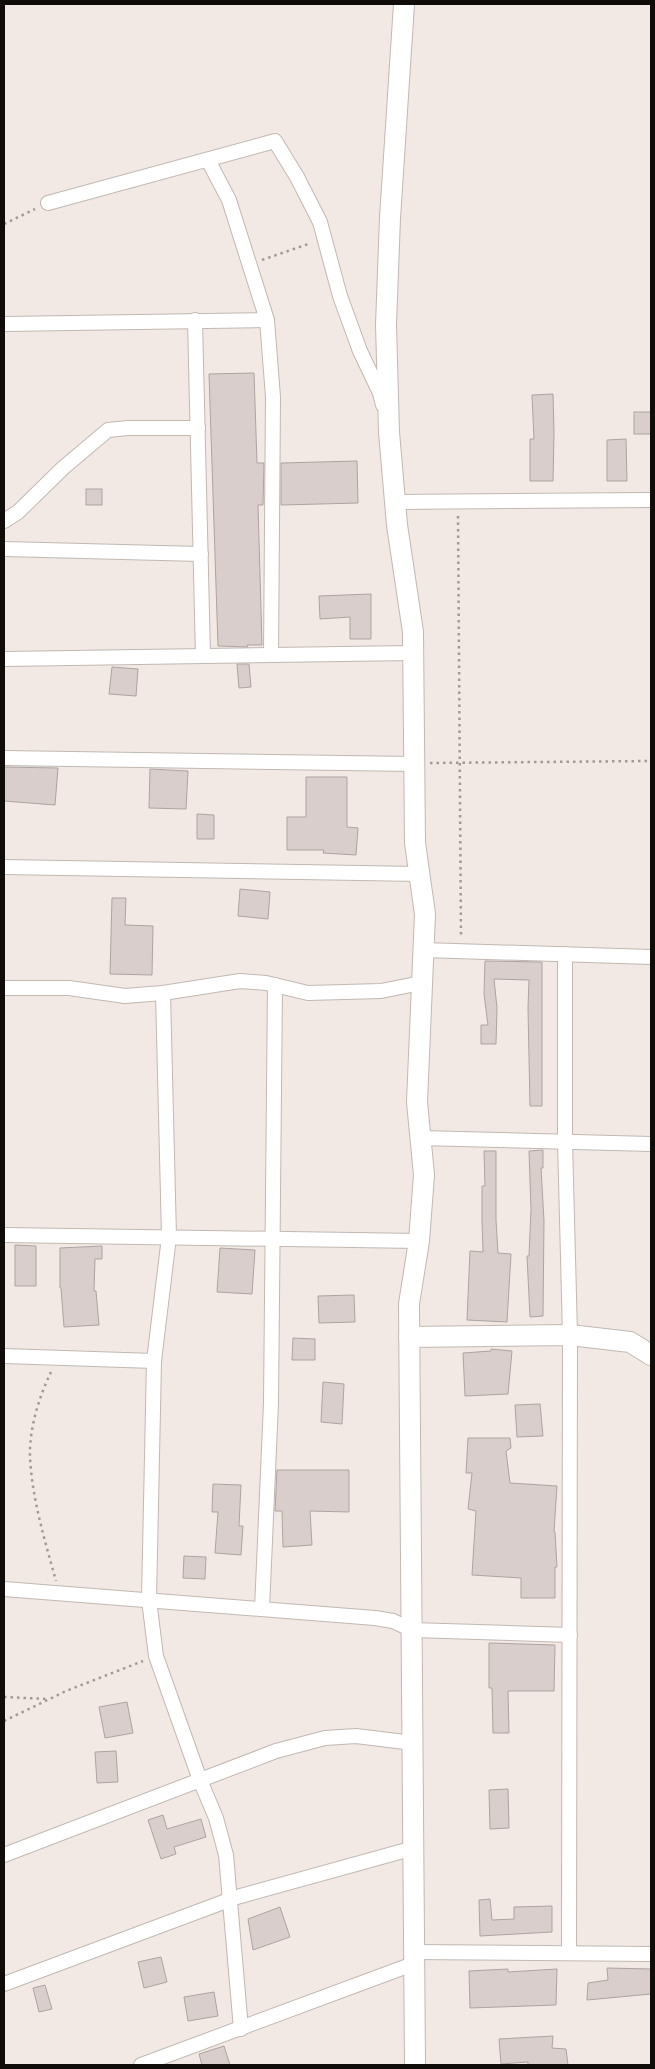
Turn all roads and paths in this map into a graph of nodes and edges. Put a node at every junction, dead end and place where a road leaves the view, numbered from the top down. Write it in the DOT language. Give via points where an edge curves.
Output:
graph roads {
  1 [pos="404,4"];
  2 [pos="208,160"];
  3 [pos="48,203"];
  4 [pos="4,224"];
  5 [pos="324,237"];
  6 [pos="253,273"];
  7 [pos="195,320"];
  8 [pos="266,320"];
  9 [pos="4,324"];
  10 [pos="198,428"];
  11 [pos="389,432"];
  12 [pos="651,500"];
  13 [pos="395,502"];
  14 [pos="458,502"];
  15 [pos="4,521"];
  16 [pos="4,549"];
  17 [pos="200,554"];
  18 [pos="413,653"];
  19 [pos="203,656"];
  20 [pos="271,656"];
  21 [pos="4,659"];
  22 [pos="4,758"];
  23 [pos="651,761"];
  24 [pos="460,763"];
  25 [pos="415,764"];
  26 [pos="4,868"];
  27 [pos="420,874"];
  28 [pos="423,950"];
  29 [pos="461,951"];
  30 [pos="565,954"];
  31 [pos="651,957"];
  32 [pos="421,983"];
  33 [pos="275,985"];
  34 [pos="4,988"];
  35 [pos="163,993"];
  36 [pos="420,1138"];
  37 [pos="565,1141"];
  38 [pos="651,1144"];
  39 [pos="4,1235"];
  40 [pos="169,1237"];
  41 [pos="272,1239"];
  42 [pos="419,1241"];
  43 [pos="570,1335"];
  44 [pos="409,1337"];
  45 [pos="630,1342"];
  46 [pos="651,1342"];
  47 [pos="651,1355"];
  48 [pos="4,1356"];
  49 [pos="59,1358"];
  50 [pos="154,1361"];
  51 [pos="4,1589"];
  52 [pos="60,1593"];
  53 [pos="149,1600"];
  54 [pos="262,1609"];
  55 [pos="412,1630"];
  56 [pos="570,1635"];
  57 [pos="156,1656"];
  58 [pos="4,1698"];
  59 [pos="50,1699"];
  60 [pos="4,1721"];
  61 [pos="413,1743"];
  62 [pos="200,1780"];
  63 [pos="414,1848"];
  64 [pos="4,1855"];
  65 [pos="231,1899"];
  66 [pos="569,1953"];
  67 [pos="651,1954"];
  68 [pos="413,1958"];
  69 [pos="4,1984"];
  70 [pos="241,2029"];
  71 [pos="141,2065"];
  72 [pos="415,2065"];
  1 -- 11 [label="main road" via="386,326"];
  2 -- 3 [label="street"];
  2 -- 5 [label="street" via="275,141 320,222"];
  2 -- 6 [label="street" via="230,200"];
  3 -- 4 [label="path"];
  5 -- 6 [label="path" via="259,261"];
  5 -- 11 [label="street" via="360,352 380,393"];
  6 -- 8 [label="street"];
  7 -- 8 [label="street"];
  7 -- 9 [label="street"];
  7 -- 10 [label="street"];
  8 -- 20 [label="street" via="273,397"];
  10 -- 15 [label="street" via="108,430"];
  10 -- 17 [label="street"];
  11 -- 13 [label="main road"];
  12 -- 14 [label="street"];
  13 -- 14 [label="street"];
  13 -- 18 [label="main road"];
  14 -- 24 [label="path"];
  16 -- 17 [label="street"];
  17 -- 19 [label="street"];
  18 -- 20 [label="street"];
  18 -- 25 [label="main road"];
  19 -- 20 [label="street"];
  19 -- 21 [label="street"];
  22 -- 25 [label="street"];
  23 -- 24 [label="path"];
  24 -- 25 [label="path"];
  24 -- 29 [label="path"];
  25 -- 27 [label="main road" via="416,843"];
  26 -- 27 [label="street"];
  27 -- 28 [label="main road" via="425,914"];
  28 -- 29 [label="street"];
  28 -- 32 [label="main road"];
  29 -- 30 [label="street"];
  30 -- 31 [label="street"];
  30 -- 37 [label="street"];
  32 -- 33 [label="street" via="381,991 317,993"];
  32 -- 36 [label="main road" via="417,1102"];
  33 -- 35 [label="street" via="240,981"];
  33 -- 41 [label="street"];
  34 -- 35 [label="street" via="68,988 126,996"];
  35 -- 40 [label="street"];
  36 -- 37 [label="street"];
  36 -- 42 [label="main road" via="424,1175"];
  37 -- 38 [label="street"];
  37 -- 43 [label="street"];
  39 -- 40 [label="street"];
  40 -- 41 [label="street"];
  40 -- 50 [label="street"];
  41 -- 42 [label="street"];
  41 -- 54 [label="street" via="271,1403"];
  42 -- 44 [label="main road" via="409,1304"];
  43 -- 44 [label="main road"];
  43 -- 45 [label="main road"];
  43 -- 56 [label="street"];
  44 -- 55 [label="main road"];
  45 -- 46 [label="street"];
  45 -- 47 [label="main road"];
  48 -- 49 [label="street"];
  49 -- 50 [label="street"];
  49 -- 52 [label="path" via="34,1420 30,1455 43,1534"];
  50 -- 53 [label="street"];
  51 -- 52 [label="street"];
  52 -- 53 [label="street"];
  53 -- 54 [label="street"];
  53 -- 57 [label="street"];
  54 -- 55 [label="street" via="375,1618 393,1621"];
  55 -- 56 [label="street"];
  55 -- 61 [label="main road"];
  56 -- 66 [label="street"];
  57 -- 59 [label="path"];
  57 -- 62 [label="street"];
  58 -- 59 [label="path"];
  59 -- 60 [label="path"];
  61 -- 62 [label="street" via="356,1736 325,1738 276,1751"];
  61 -- 63 [label="main road"];
  62 -- 64 [label="street"];
  62 -- 65 [label="street" via="216,1818 226,1855"];
  63 -- 65 [label="street"];
  63 -- 68 [label="main road"];
  65 -- 69 [label="street"];
  65 -- 70 [label="street"];
  66 -- 67 [label="street"];
  66 -- 68 [label="street"];
  68 -- 70 [label="street"];
  68 -- 72 [label="main road"];
  70 -- 71 [label="street"];
}
